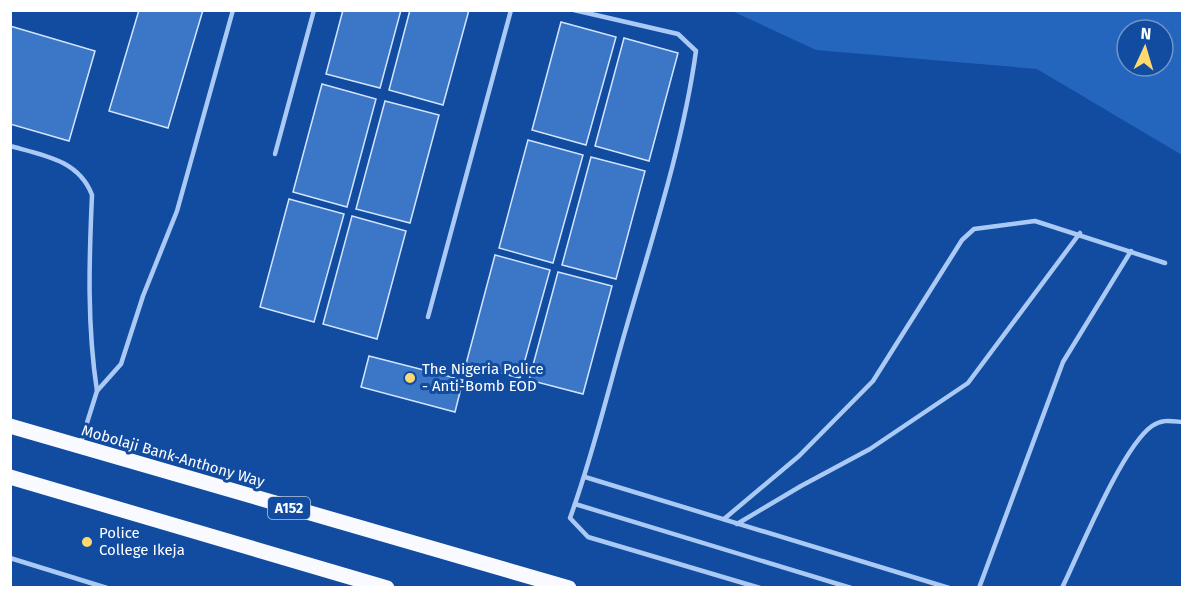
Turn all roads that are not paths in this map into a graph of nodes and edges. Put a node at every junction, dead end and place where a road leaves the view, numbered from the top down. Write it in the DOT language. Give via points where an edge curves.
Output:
graph roads {
  1 [pos="233,10"];
  2 [pos="314,10"];
  3 [pos="511,10"];
  4 [pos="574,10"];
  5 [pos="10,146"];
  6 [pos="275,154"];
  7 [pos="1080,233"];
  8 [pos="1131,251"];
  9 [pos="1165,263"];
  10 [pos="428,317"];
  11 [pos="97,392"];
  12 [pos="1182,422"];
  13 [pos="10,426"];
  14 [pos="79,447"];
  15 [pos="10,477"];
  16 [pos="585,477"];
  17 [pos="575,504"];
  18 [pos="724,519"];
  19 [pos="737,524"];
  20 [pos="10,558"];
  21 [pos="107,588"];
  22 [pos="387,588"];
  23 [pos="569,588"];
  24 [pos="760,588"];
  25 [pos="851,588"];
  26 [pos="949,588"];
  27 [pos="979,588"];
  28 [pos="1062,588"];
  1 -- 11 [label="lane" via="177,211 121,364"];
  2 -- 6 [label="lane"];
  3 -- 10 [label="lane"];
  4 -- 16 [label="lane" via="678,34 696,51 690,94"];
  5 -- 11 [label="lane" via="55,158 87,180 92,195 90,344"];
  7 -- 8 [label="lane"];
  7 -- 18 [label="lane" via="1035,221 974,229 962,240 873,381 799,456"];
  7 -- 19 [label="lane" via="968,383 870,449"];
  8 -- 9 [label="lane"];
  8 -- 27 [label="lane" via="1063,362"];
  11 -- 14 [label="lane"];
  12 -- 28 [label="lane" via="1164,420 1150,427 1124,461"];
  13 -- 14 [label="main road, Mobolaji Bank-Anthony Way / A152"];
  14 -- 23 [label="main road, Mobolaji Bank-Anthony Way / A152"];
  15 -- 22 [label="main road"];
  16 -- 17 [label="lane"];
  16 -- 18 [label="lane"];
  17 -- 24 [label="lane" via="570,518 588,537"];
  17 -- 25 [label="lane"];
  18 -- 19 [label="lane"];
  19 -- 26 [label="lane"];
  20 -- 21 [label="lane"];
}
